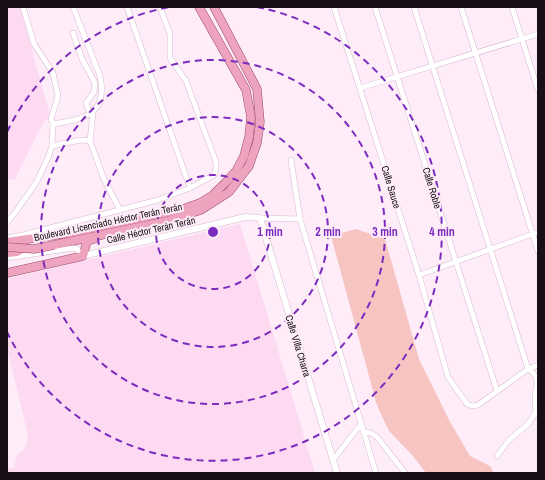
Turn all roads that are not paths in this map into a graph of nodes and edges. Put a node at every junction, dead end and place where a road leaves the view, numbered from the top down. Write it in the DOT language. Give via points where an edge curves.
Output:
graph roads {
  1 [pos="23,7"];
  2 [pos="73,7"];
  3 [pos="127,7"];
  4 [pos="160,7"];
  5 [pos="199,7"];
  6 [pos="214,7"];
  7 [pos="334,7"];
  8 [pos="375,7"];
  9 [pos="414,7"];
  10 [pos="462,7"];
  11 [pos="512,7"];
  12 [pos="73,33"];
  13 [pos="538,34"];
  14 [pos="522,39"];
  15 [pos="476,53"];
  16 [pos="433,66"];
  17 [pos="397,77"];
  18 [pos="360,88"];
  19 [pos="538,90"];
  20 [pos="92,113"];
  21 [pos="53,124"];
  22 [pos="90,141"];
  23 [pos="52,146"];
  24 [pos="291,160"];
  25 [pos="190,188"];
  26 [pos="120,210"];
  27 [pos="260,218"];
  28 [pos="300,219"];
  29 [pos="7,222"];
  30 [pos="123,230"];
  31 [pos="535,233"];
  32 [pos="7,238"];
  33 [pos="36,238"];
  34 [pos="7,242"];
  35 [pos="7,247"];
  36 [pos="491,250"];
  37 [pos="538,251"];
  38 [pos="7,253"];
  39 [pos="83,256"];
  40 [pos="7,258"];
  41 [pos="455,262"];
  42 [pos="7,273"];
  43 [pos="419,275"];
  44 [pos="538,365"];
  45 [pos="528,369"];
  46 [pos="497,391"];
  47 [pos="537,411"];
  48 [pos="361,424"];
  49 [pos="364,432"];
  50 [pos="496,456"];
  51 [pos="333,460"];
  52 [pos="337,473"];
  53 [pos="376,473"];
  54 [pos="405,473"];
  1 -- 21 [label="street" via="34,44 53,72 58,96 51,119"];
  2 -- 20 [label="street" via="102,86 98,105"];
  3 -- 25 [label="street"];
  4 -- 25 [label="street" via="170,34 170,58 186,81 216,162 214,175"];
  5 -- 33 [label="main road, Boulevard Licenciado Héctor Terán Terán" via="246,90 251,117 249,137 244,156 236,170 213,195 183,209 118,224"];
  6 -- 30 [label="main road, Boulevard Licenciado Héctor Terán Terán" via="257,89 260,122 257,143 249,166 229,192 200,210 167,221"];
  7 -- 18 [label="street, Calle Sauce"];
  8 -- 17 [label="street, Calle Roble"];
  9 -- 16 [label="street"];
  10 -- 15 [label="street"];
  11 -- 14 [label="street"];
  12 -- 20 [label="street" via="82,60 95,83 94,92 86,103"];
  13 -- 14 [label="street"];
  14 -- 15 [label="street"];
  14 -- 19 [label="street"];
  15 -- 16 [label="street"];
  15 -- 31 [label="street"];
  16 -- 17 [label="street"];
  16 -- 36 [label="street"];
  17 -- 18 [label="street"];
  17 -- 41 [label="street, Calle Roble"];
  18 -- 43 [label="street, Calle Sauce"];
  20 -- 21 [label="street"];
  20 -- 22 [label="street"];
  21 -- 23 [label="street"];
  22 -- 23 [label="street" via="80,140"];
  22 -- 26 [label="street" via="104,179"];
  23 -- 29 [label="street" via="44,169"];
  24 -- 28 [label="street"];
  25 -- 26 [label="street"];
  26 -- 32 [label="street"];
  27 -- 28 [label="street, Calle Héctor Terán Terán"];
  27 -- 39 [label="street, Calle Héctor Terán Terán" via="245,217"];
  27 -- 51 [label="street, Calle Villa Charra"];
  28 -- 48 [label="street"];
  30 -- 35 [label="main road, Boulevard Licenciado Héctor Terán Terán, bridge" via="34,249"];
  30 -- 39 [label="main road" via="118,234 88,241"];
  31 -- 36 [label="street"];
  31 -- 37 [label="street"];
  33 -- 34 [label="main road, Boulevard Licenciado Héctor Terán Terán"];
  33 -- 38 [label="main road, Boulevard Licenciado Héctor Terán Terán" via="17,252"];
  36 -- 41 [label="street"];
  36 -- 45 [label="street"];
  39 -- 40 [label="street, Boulevard Licenciado Héctor Terán Terán" via="73,248"];
  39 -- 42 [label="main road, Calle Héctor Terán Terán"];
  41 -- 43 [label="street"];
  41 -- 46 [label="street, Calle Roble"];
  43 -- 46 [label="street, Calle Sauce" via="448,378 467,404 472,406 478,405"];
  44 -- 45 [label="street"];
  45 -- 46 [label="street"];
  45 -- 47 [label="street" via="537,377"];
  47 -- 50 [label="street" via="528,424 508,440"];
  48 -- 49 [label="street"];
  48 -- 51 [label="street"];
  49 -- 53 [label="street"];
  49 -- 54 [label="street" via="377,437"];
  51 -- 52 [label="street, Calle Villa Charra"];
}
